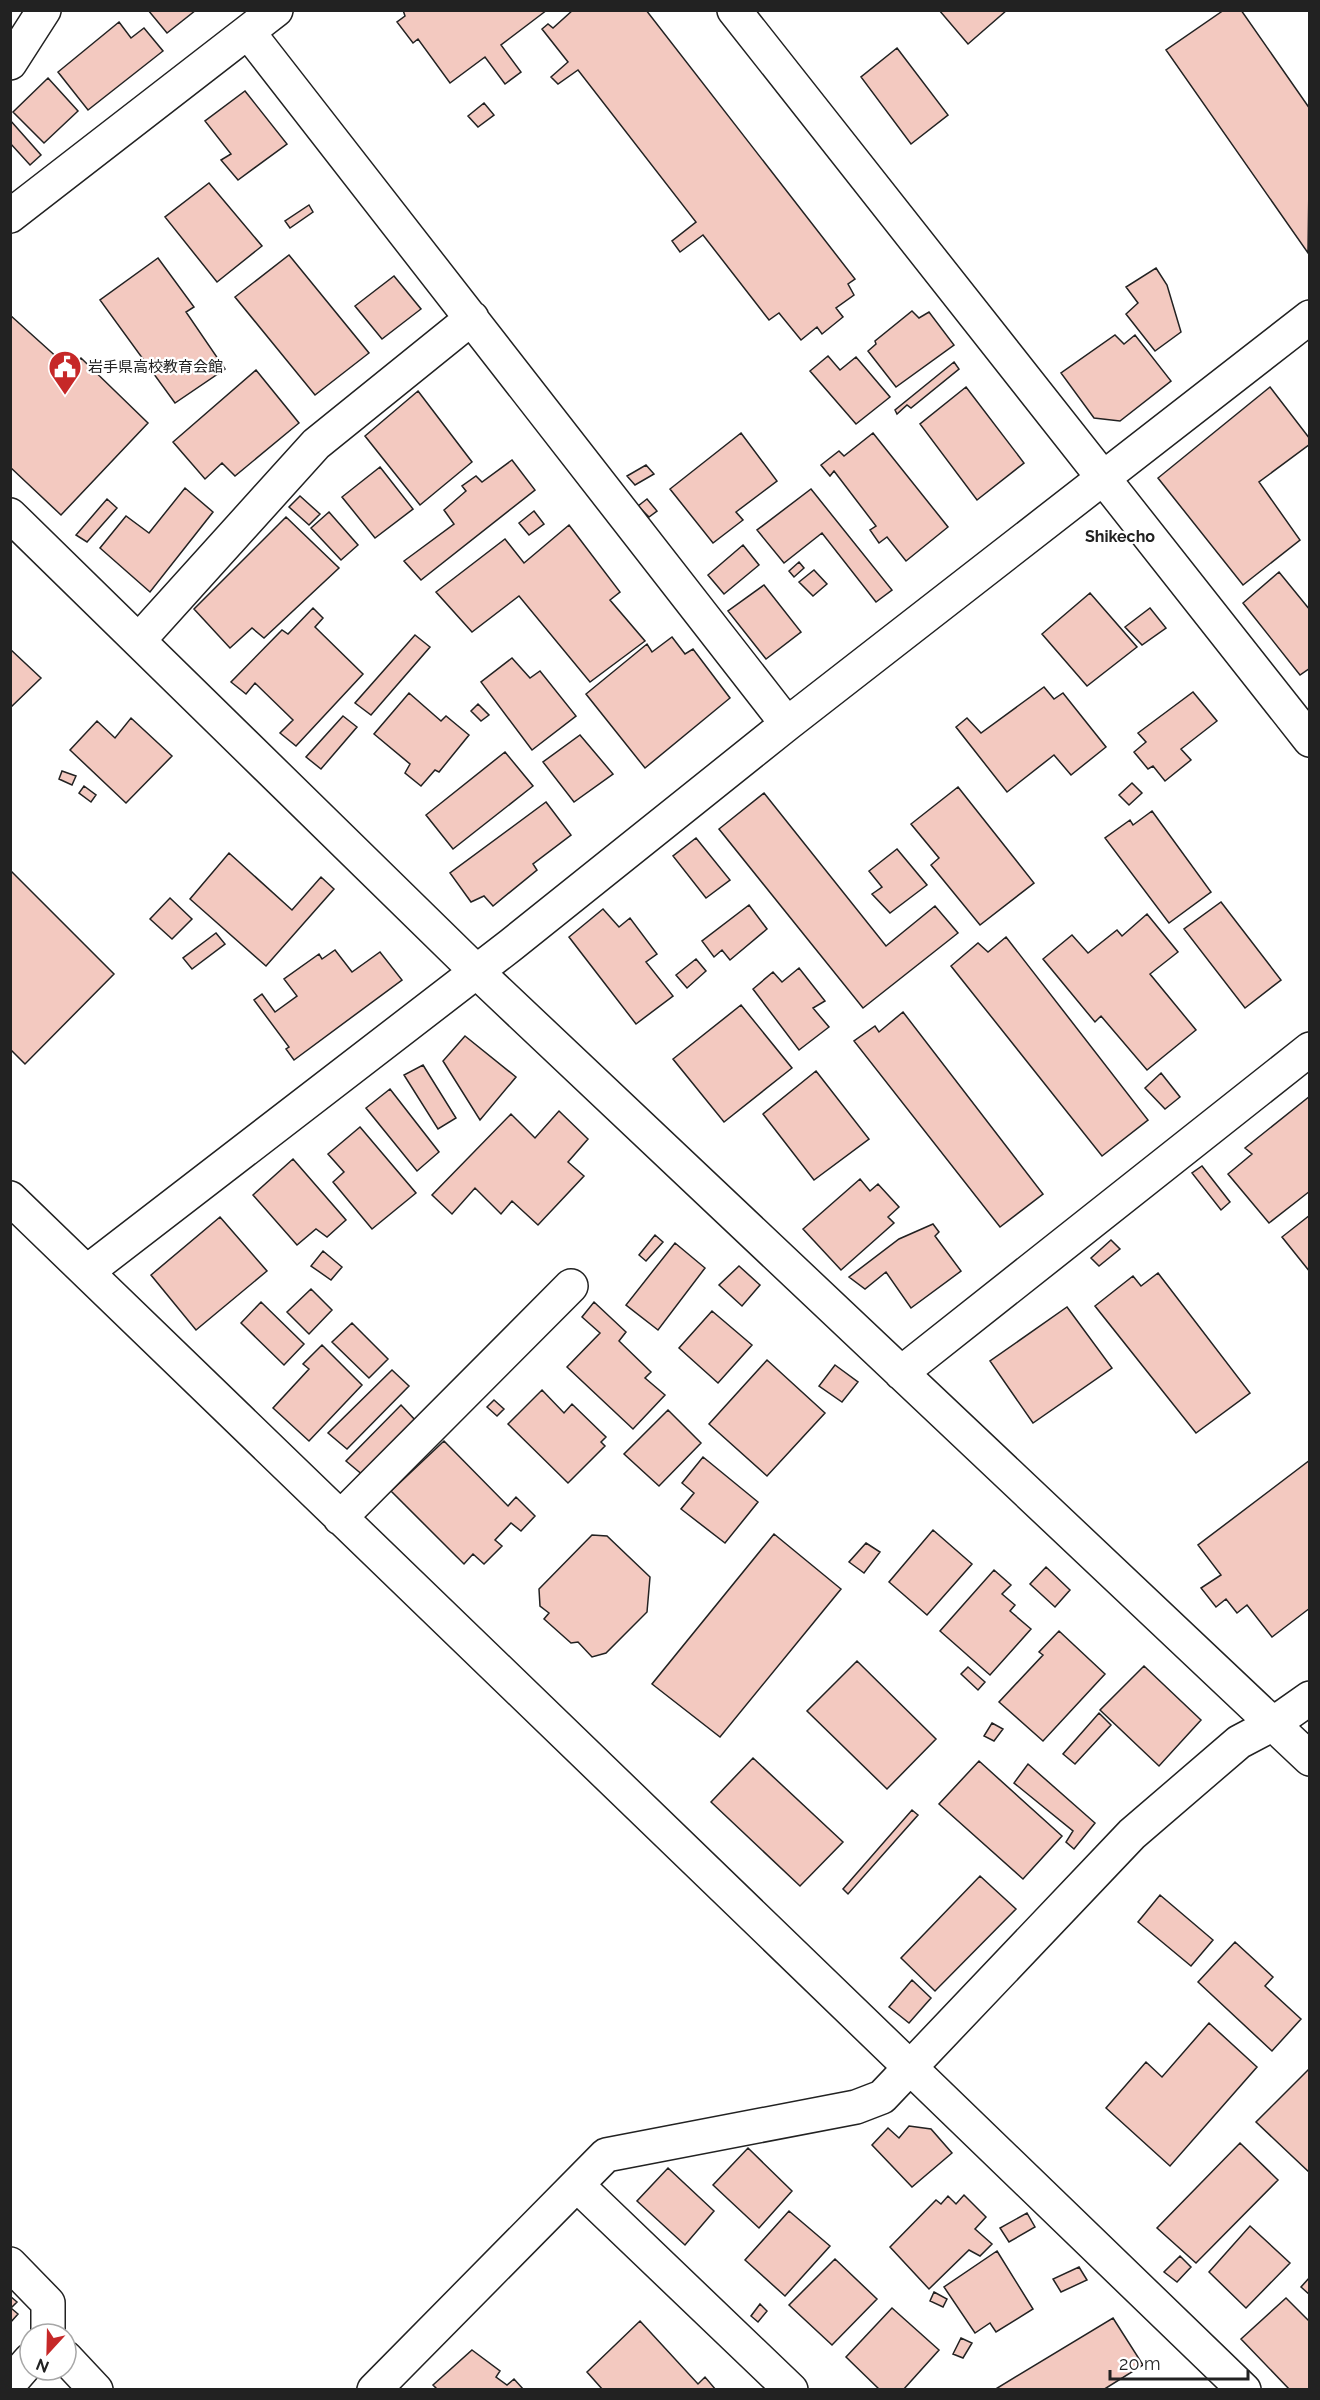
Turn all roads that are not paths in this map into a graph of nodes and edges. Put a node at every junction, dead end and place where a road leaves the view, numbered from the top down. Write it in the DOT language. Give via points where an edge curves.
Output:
graph roads {
  1 [pos="44,10"];
  2 [pos="276,10"];
  3 [pos="734,10"];
  4 [pos="248,32"];
  5 [pos="10,63"];
  6 [pos="10,216"];
  7 [pos="1310,317"];
  8 [pos="472,318"];
  9 [pos="1103,479"];
  10 [pos="10,515"];
  11 [pos="139,640"];
  12 [pos="787,724"];
  13 [pos="1310,740"];
  14 [pos="476,971"];
  15 [pos="1310,1049"];
  16 [pos="10,1198"];
  17 [pos="88,1270"];
  18 [pos="571,1286"];
  19 [pos="901,1373"];
  20 [pos="340,1518"];
  21 [pos="1310,1698"];
  22 [pos="1273,1724"];
  23 [pos="1310,1759"];
  24 [pos="909,2068"];
  25 [pos="577,2185"];
  26 [pos="10,2265"];
  27 [pos="48,2322"];
  28 [pos="78,2371"];
  29 [pos="96,2390"];
  30 [pos="374,2390"];
  31 [pos="791,2390"];
  32 [pos="1244,2390"];
  1 -- 5 [label="street"];
  2 -- 4 [label="street"];
  3 -- 9 [label="street"];
  4 -- 6 [label="street"];
  4 -- 8 [label="street"];
  7 -- 9 [label="street"];
  8 -- 11 [label="street" via="316,444"];
  8 -- 12 [label="street"];
  9 -- 12 [label="street"];
  9 -- 13 [label="street"];
  10 -- 11 [label="street"];
  11 -- 14 [label="street"];
  12 -- 14 [label="street"];
  14 -- 17 [label="street"];
  14 -- 19 [label="street"];
  15 -- 19 [label="street"];
  16 -- 17 [label="street"];
  17 -- 20 [label="street"];
  18 -- 20 [label="street"];
  19 -- 22 [label="street"];
  20 -- 24 [label="street"];
  21 -- 22 [label="street"];
  22 -- 23 [label="street"];
  22 -- 24 [label="street" via="1239,1742 1132,1834"];
  24 -- 25 [label="street" via="882,2097 856,2107 606,2155"];
  24 -- 32 [label="street"];
  25 -- 30 [label="street"];
  25 -- 31 [label="street"];
  26 -- 27 [label="street" via="48,2303"];
  28 -- 29 [label="street"];
}
